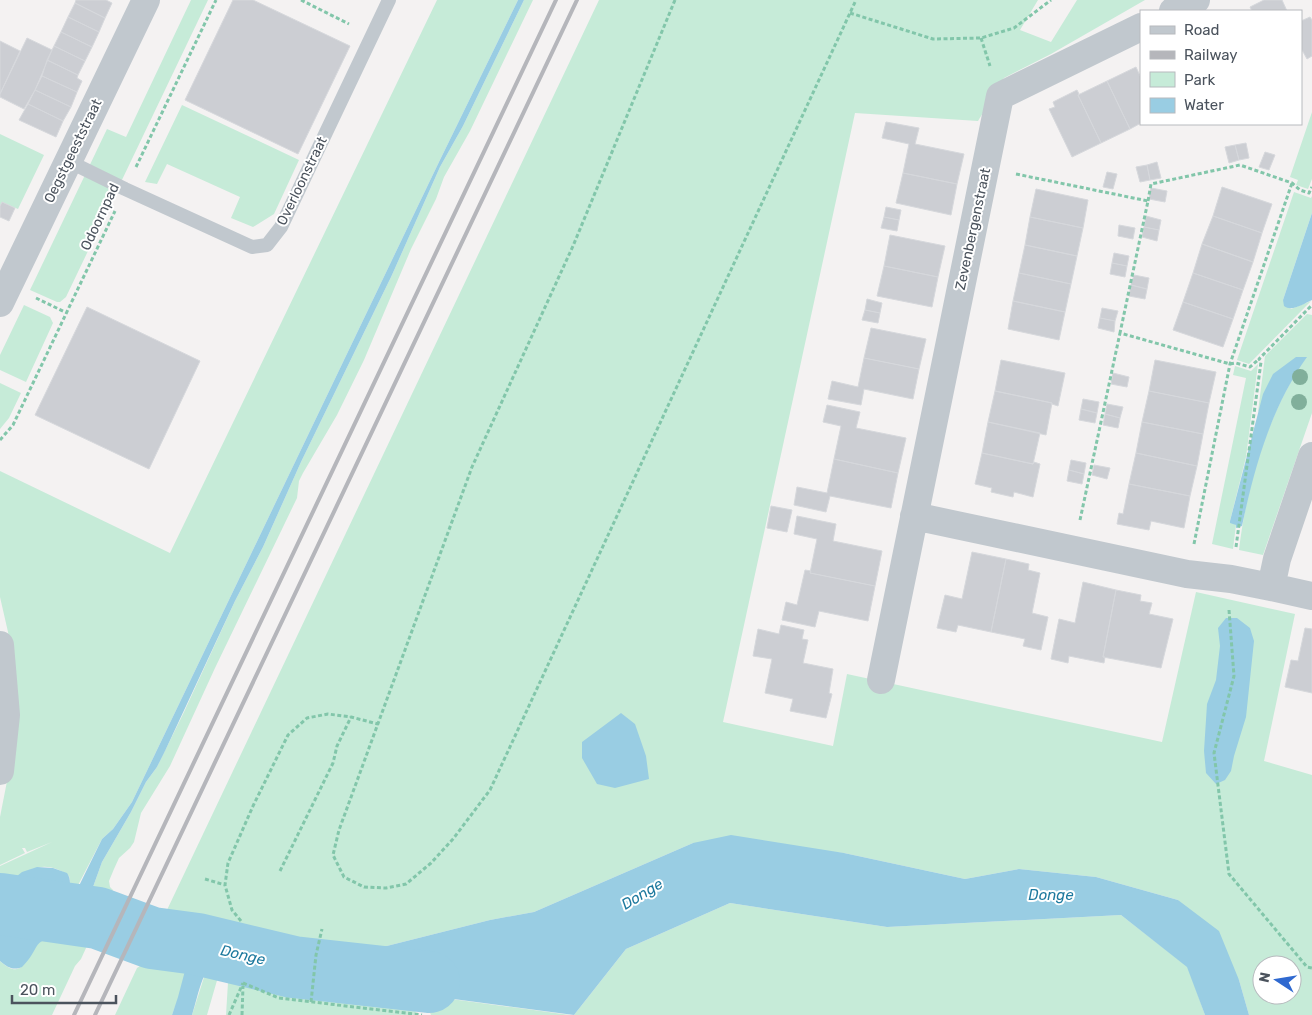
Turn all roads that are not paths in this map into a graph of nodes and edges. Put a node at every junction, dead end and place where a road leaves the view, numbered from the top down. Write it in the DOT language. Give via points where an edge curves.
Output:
graph roads {
  1 [pos="146,0"];
  2 [pos="389,0"];
  3 [pos="1196,0"];
  4 [pos="1175,10"];
  5 [pos="1140,27"];
  6 [pos="68,161"];
  7 [pos="3,289"];
  8 [pos="1312,456"];
  9 [pos="914,516"];
  10 [pos="1271,587"];
  11 [pos="1312,596"];
  12 [pos="0,645"];
  13 [pos="881,680"];
  14 [pos="0,771"];
  1 -- 6 [label="street, Oegstgeeststraat"];
  2 -- 6 [label="lane, Overloonstraat" via="281,227 267,245 252,247"];
  3 -- 4 [label="street"];
  5 -- 9 [label="street, Zevenbergenstraat" via="1000,96"];
  6 -- 7 [label="street, Oegstgeeststraat"];
  8 -- 10 [label="street" via="1277,559"];
  9 -- 10 [label="street" via="1188,574"];
  9 -- 13 [label="street, Zevenbergenstraat"];
  10 -- 11 [label="street"];
  12 -- 14 [label="street" via="6,715"];
}
